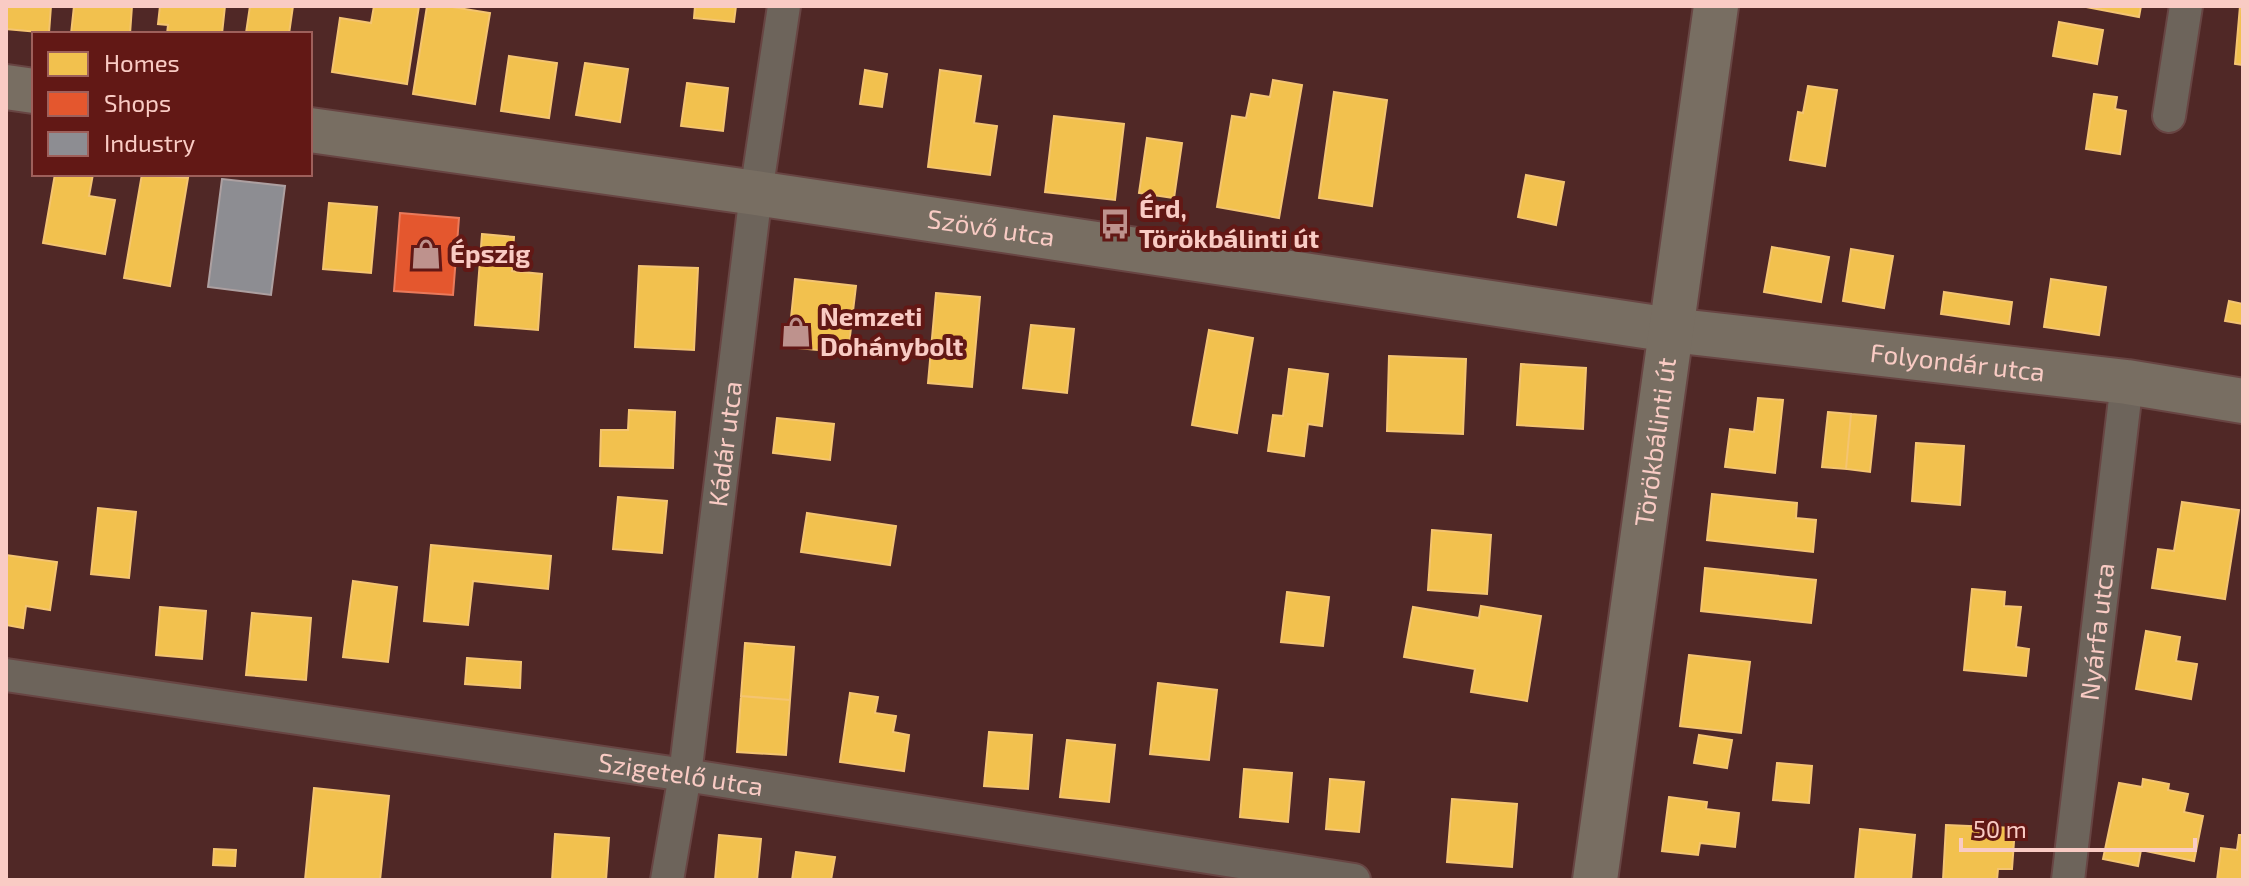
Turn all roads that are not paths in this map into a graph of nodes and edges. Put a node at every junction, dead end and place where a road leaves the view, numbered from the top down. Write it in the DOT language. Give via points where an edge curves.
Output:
graph roads {
  1 [pos="784,6"];
  2 [pos="1716,6"];
  3 [pos="2186,6"];
  4 [pos="6,87"];
  5 [pos="32,91"];
  6 [pos="2169,116"];
  7 [pos="312,130"];
  8 [pos="756,193"];
  9 [pos="1671,330"];
  10 [pos="2127,382"];
  11 [pos="2243,401"];
  12 [pos="6,675"];
  13 [pos="685,775"];
  14 [pos="667,880"];
  15 [pos="1354,880"];
  16 [pos="1595,880"];
  17 [pos="2068,880"];
  1 -- 8 [label="street, Kádár utca"];
  2 -- 9 [label="street, Törökbálinti út"];
  3 -- 6 [label="street"];
  4 -- 5 [label="street"];
  7 -- 8 [label="street, Szövő utca"];
  8 -- 9 [label="street, Szövő utca"];
  8 -- 13 [label="street, Kádár utca"];
  9 -- 10 [label="street, Folyondár utca"];
  9 -- 16 [label="street, Törökbálinti út"];
  10 -- 11 [label="street, Folyondár utca"];
  10 -- 17 [label="street, Nyárfa utca"];
  12 -- 13 [label="street, Szigetelő utca"];
  13 -- 14 [label="street, Kádár utca"];
  13 -- 15 [label="street, Szigetelő utca"];
}
